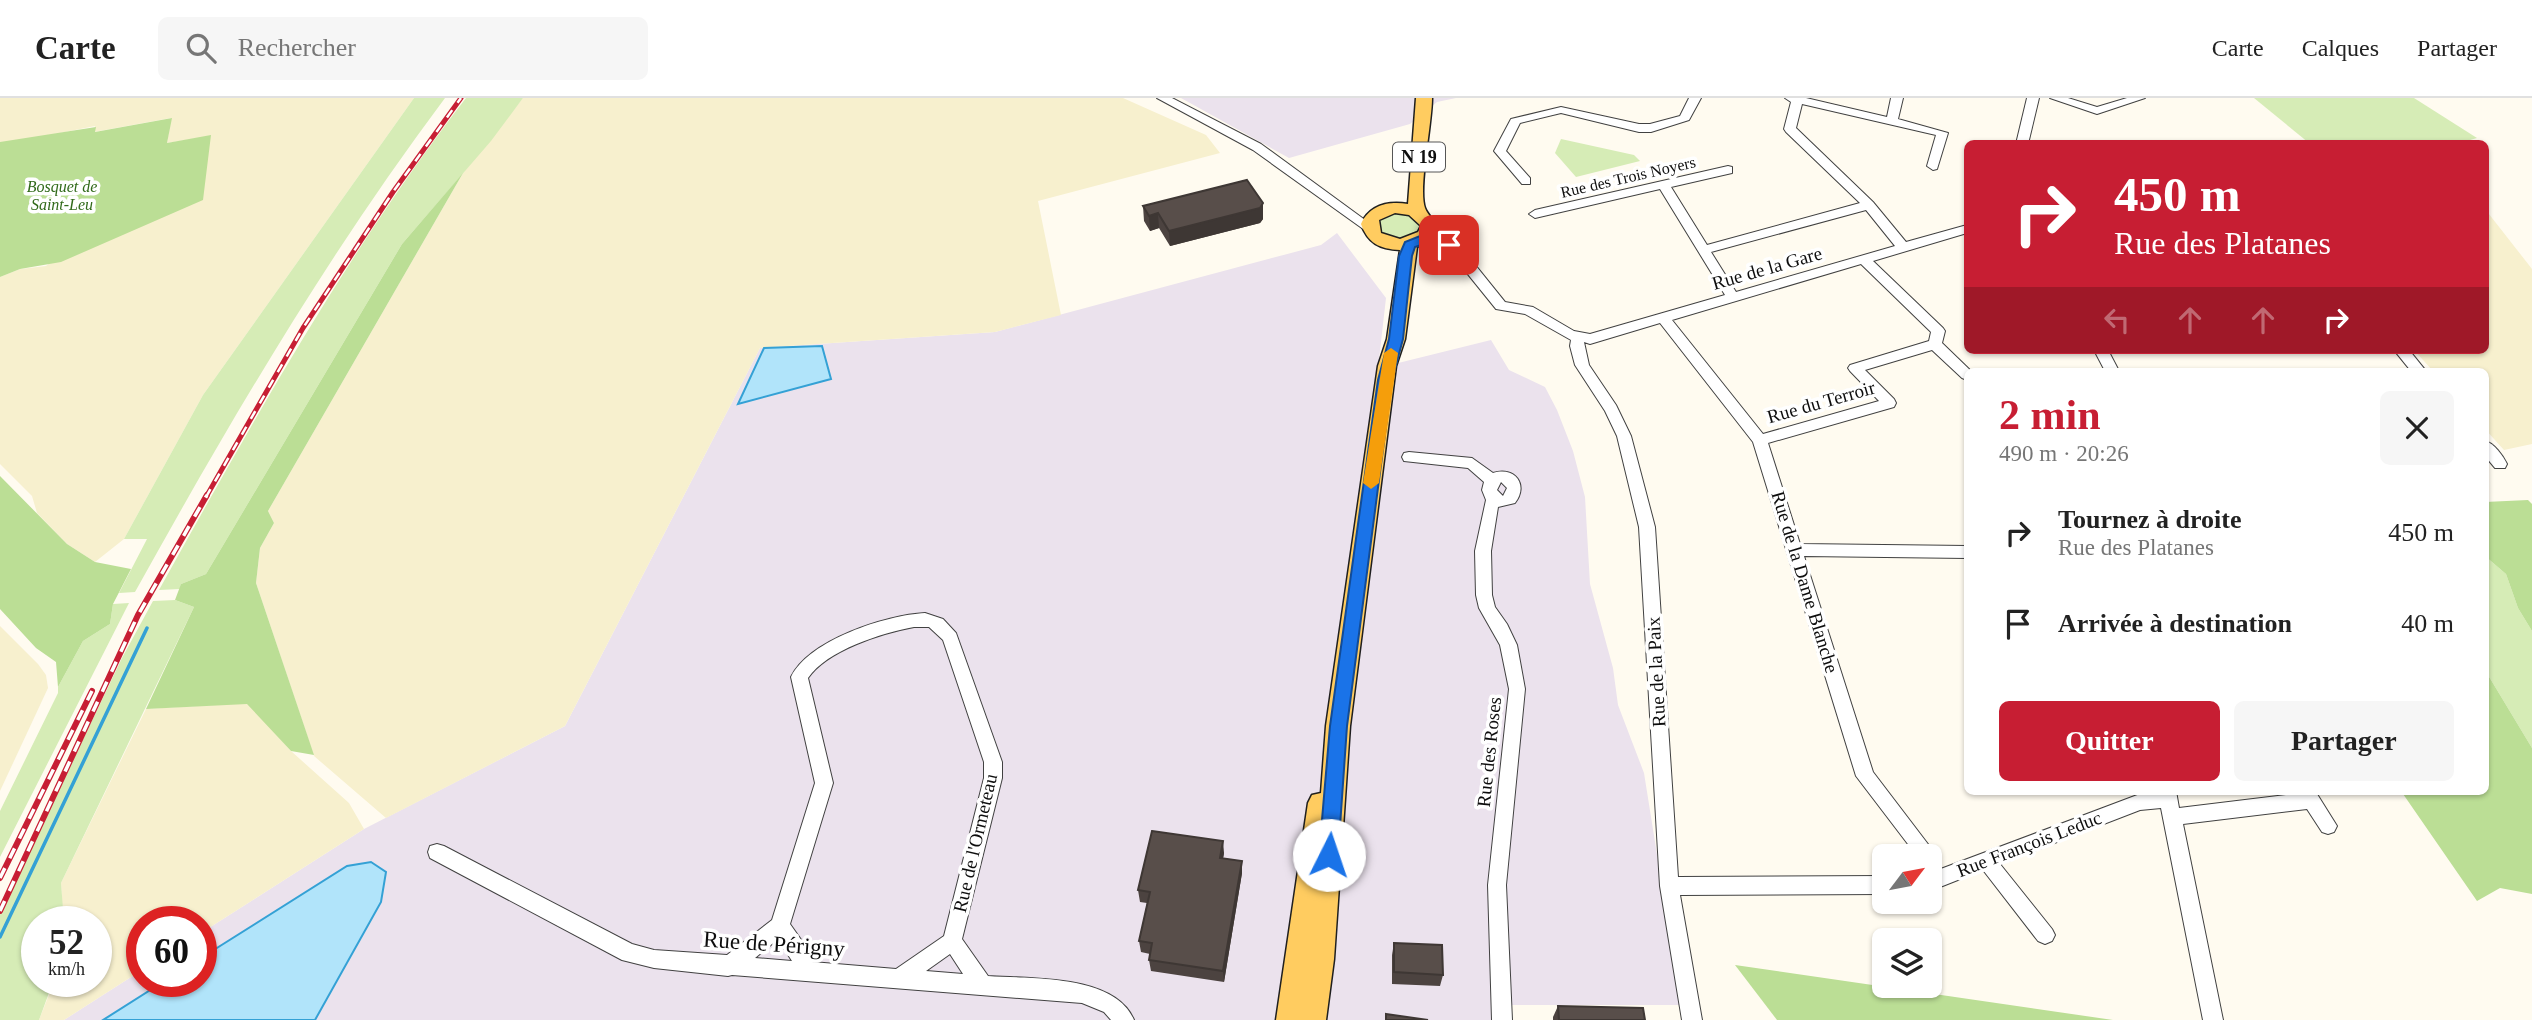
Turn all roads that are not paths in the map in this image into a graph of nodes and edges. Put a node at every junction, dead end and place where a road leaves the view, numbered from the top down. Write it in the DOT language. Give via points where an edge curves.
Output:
graph roads {
  1 [pos="1163,98"];
  2 [pos="1695,98"];
  3 [pos="1795,98"];
  4 [pos="1897,98"];
  5 [pos="2034,98"];
  6 [pos="2056,98"];
  7 [pos="2139,98"];
  8 [pos="1423,100"];
  9 [pos="1892,120"];
  10 [pos="2023,140"];
  11 [pos="1933,166"];
  12 [pos="1728,170"];
  13 [pos="1525,181"];
  14 [pos="1664,185"];
  15 [pos="1869,205"];
  16 [pos="1395,208"];
  17 [pos="1417,212"];
  18 [pos="1535,214"];
  19 [pos="1373,220"];
  20 [pos="1964,230"];
  21 [pos="1419,237"];
  22 [pos="1390,244"];
  23 [pos="1904,248"];
  24 [pos="1703,250"];
  25 [pos="1864,260"];
  26 [pos="1733,298"];
  27 [pos="1663,317"];
  28 [pos="1578,338"];
  29 [pos="1935,344"];
  30 [pos="2404,354"];
  31 [pos="1387,366"];
  32 [pos="2416,368"];
  33 [pos="1964,372"];
  34 [pos="1760,440"];
  35 [pos="2489,451"];
  36 [pos="1409,457"];
  37 [pos="2500,464"];
  38 [pos="1492,480"];
  39 [pos="1494,498"];
  40 [pos="1795,550"];
  41 [pos="1964,552"];
  42 [pos="1338,726"];
  43 [pos="2169,803"];
  44 [pos="2328,826"];
  45 [pos="1919,844"];
  46 [pos="437,852"];
  47 [pos="1987,861"];
  48 [pos="1942,877"];
  49 [pos="1872,885"];
  50 [pos="1668,887"];
  51 [pos="780,926"];
  52 [pos="2045,935"];
  53 [pos="952,941"];
  54 [pos="729,967"];
  55 [pos="803,970"];
  56 [pos="898,979"];
  57 [pos="984,987"];
  58 [pos="1124,1020"];
  59 [pos="1289,1020"];
  60 [pos="1313,1020"];
  61 [pos="1502,1020"];
  62 [pos="1692,1020"];
  63 [pos="2213,1020"];
  1 -- 19 [label="street" via="1257,147 1345,212"];
  2 -- 13 [label="street" via="1685,118 1651,128 1561,110 1515,121 1500,151"];
  3 -- 9 [label="street"];
  3 -- 15 [label="street" via="1790,129"];
  4 -- 9 [label="street"];
  5 -- 10 [label="street"];
  6 -- 7 [label="street" via="2097,111"];
  8 -- 16 [label="main road, N 19" via="1408,190"];
  8 -- 17 [label="main road, N 19"];
  9 -- 11 [label="street" via="1942,132"];
  12 -- 14 [label="street, Rue des Trois Noyers"];
  14 -- 18 [label="street, Rue des Trois Noyers"];
  14 -- 24 [label="street"];
  15 -- 23 [label="street"];
  15 -- 24 [label="street"];
  16 -- 17 [label="main road"];
  16 -- 19 [label="main road"];
  17 -- 21 [label="main road"];
  19 -- 22 [label="main road" via="1374,236"];
  20 -- 23 [label="street, Rue de la Gare"];
  21 -- 22 [label="main road"];
  21 -- 28 [label="street" via="1449,245 1501,306 1528,310"];
  21 -- 31 [label="main road"];
  22 -- 31 [label="main road" via="1398,265 1387,326"];
  23 -- 25 [label="street, Rue de la Gare"];
  24 -- 26 [label="street"];
  25 -- 26 [label="street, Rue de la Gare"];
  25 -- 29 [label="street" via="1938,331"];
  26 -- 27 [label="street, Rue de la Gare"];
  27 -- 28 [label="street, Rue de la Gare" via="1590,339"];
  27 -- 34 [label="street, Rue de la Dame Blanche"];
  28 -- 50 [label="street, Rue de la Paix" via="1576,353 1614,413 1647,527"];
  29 -- 33 [label="street"];
  29 -- 34 [label="street, Rue du Terroir" via="1855,368 1889,403"];
  30 -- 32 [label="street"];
  31 -- 42 [label="main road"];
  34 -- 40 [label="street, Rue de la Dame Blanche"];
  35 -- 37 [label="street"];
  36 -- 38 [label="street" via="1472,463"];
  38 -- 39 [label="street, Rue des Roses" via="1486,489"];
  38 -- 39 [label="street" via="1508,480 1516,488 1512,498"];
  39 -- 61 [label="street, Rue des Roses" via="1483,558 1485,604 1504,632 1517,689 1497,885"];
  40 -- 41 [label="street"];
  40 -- 45 [label="street, Rue de la Dame Blanche" via="1865,776"];
  42 -- 59 [label="main road" via="1321,794"];
  42 -- 60 [label="main road"];
  43 -- 44 [label="street, Rue François Leduc" via="2311,800"];
  43 -- 47 [label="street, Rue François Leduc" via="2140,802"];
  43 -- 63 [label="street"];
  46 -- 54 [label="street, Rue de Périgny" via="629,953"];
  47 -- 48 [label="street, Rue François Leduc"];
  47 -- 52 [label="street"];
  49 -- 50 [label="street"];
  50 -- 62 [label="street, Rue de la Paix"];
  51 -- 53 [label="street, Rue de l'Ormeteau" via="824,783 799,677 825,653 887,627 926,620 941,625 950,638 993,762 993,778"];
  51 -- 54 [label="street"];
  51 -- 55 [label="street" via="802,958"];
  53 -- 56 [label="street"];
  53 -- 57 [label="street"];
  54 -- 55 [label="street, Rue de Périgny"];
  55 -- 56 [label="street, Rue de Périgny"];
  56 -- 57 [label="street, Rue de Périgny"];
  57 -- 58 [label="street, Rue de Périgny" via="1082,993 1111,1005"];
}
